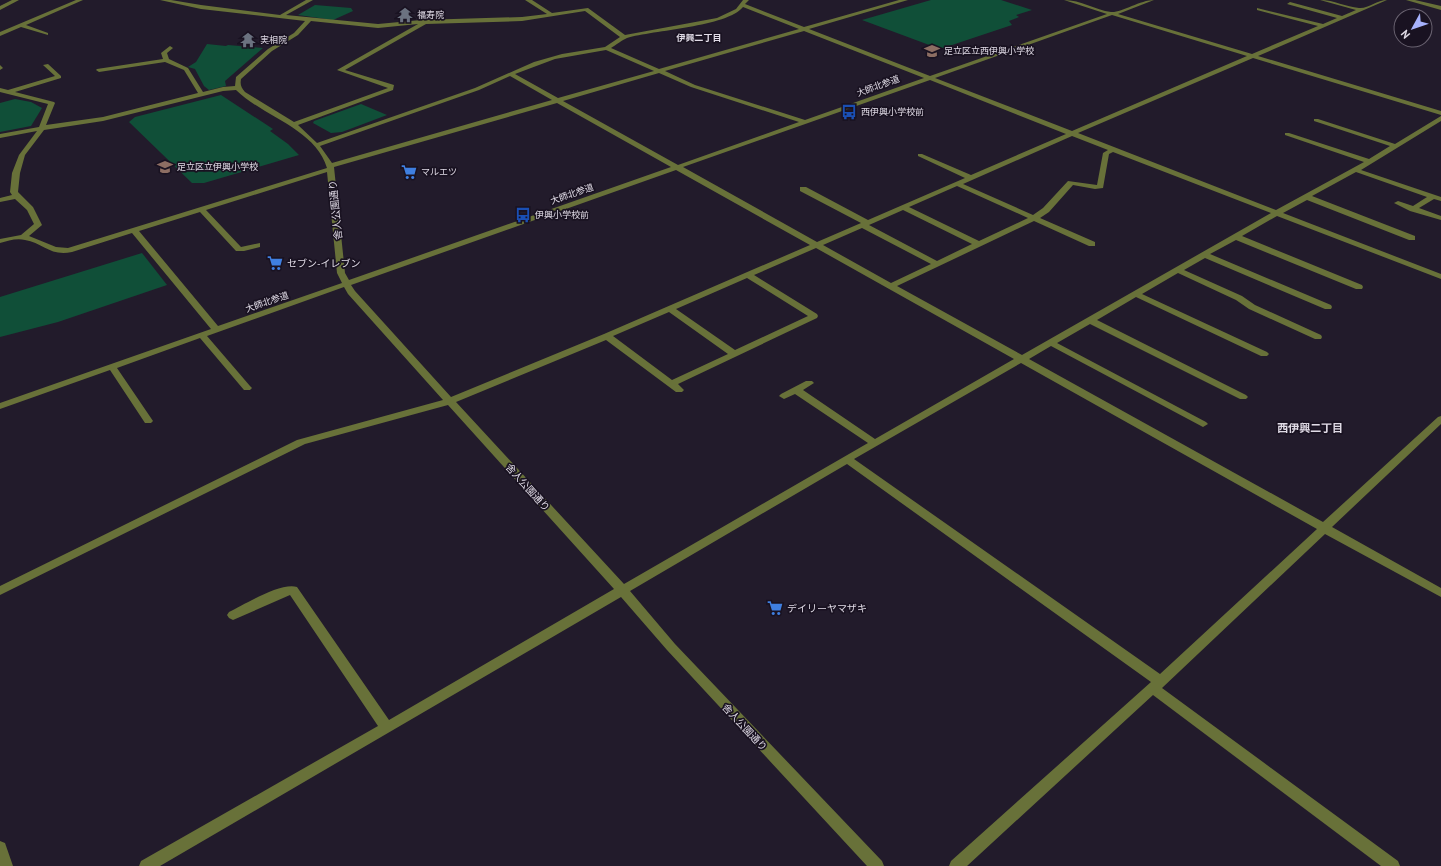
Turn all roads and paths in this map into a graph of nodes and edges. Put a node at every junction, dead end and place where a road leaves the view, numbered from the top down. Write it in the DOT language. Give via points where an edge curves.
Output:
graph roads {
  1 [pos="16,0"];
  2 [pos="80,0"];
  3 [pos="163,0"];
  4 [pos="310,0"];
  5 [pos="528,0"];
  6 [pos="905,0"];
  7 [pos="1067,0"];
  8 [pos="1151,0"];
  9 [pos="1323,0"];
  10 [pos="1384,0"];
  11 [pos="1409,0"];
  12 [pos="745,4"];
  13 [pos="1290,4"];
  14 [pos="0,8"];
  15 [pos="1441,8"];
  16 [pos="1259,9"];
  17 [pos="1361,10"];
  18 [pos="551,14"];
  19 [pos="1112,14"];
  20 [pos="281,16"];
  21 [pos="1342,18"];
  22 [pos="309,20"];
  23 [pos="425,22"];
  24 [pos="20,26"];
  25 [pos="1323,26"];
  26 [pos="805,29"];
  27 [pos="1,33"];
  28 [pos="46,34"];
  29 [pos="624,36"];
  30 [pos="170,48"];
  31 [pos="607,48"];
  32 [pos="1252,56"];
  33 [pos="166,60"];
  34 [pos="46,65"];
  35 [pos="99,70"];
  36 [pos="659,71"];
  37 [pos="510,74"];
  38 [pos="929,78"];
  39 [pos="238,88"];
  40 [pos="0,90"];
  41 [pos="9,92"];
  42 [pos="202,95"];
  43 [pos="558,100"];
  44 [pos="1441,113"];
  45 [pos="1441,118"];
  46 [pos="1316,120"];
  47 [pos="806,122"];
  48 [pos="292,125"];
  49 [pos="41,128"];
  50 [pos="1071,134"];
  51 [pos="1287,134"];
  52 [pos="0,136"];
  53 [pos="317,145"];
  54 [pos="1396,146"];
  55 [pos="1112,150"];
  56 [pos="920,155"];
  57 [pos="1370,162"];
  58 [pos="330,167"];
  59 [pos="677,168"];
  60 [pos="1356,170"];
  61 [pos="971,178"];
  62 [pos="958,184"];
  63 [pos="803,189"];
  64 [pos="16,196"];
  65 [pos="1433,196"];
  66 [pos="1307,197"];
  67 [pos="1441,199"];
  68 [pos="0,200"];
  69 [pos="1398,203"];
  70 [pos="903,207"];
  71 [pos="201,209"];
  72 [pos="1413,209"];
  73 [pos="1277,213"];
  74 [pos="1034,218"];
  75 [pos="1439,218"];
  76 [pos="865,224"];
  77 [pos="134,230"];
  78 [pos="23,237"];
  79 [pos="1236,237"];
  80 [pos="1412,238"];
  81 [pos="0,240"];
  82 [pos="978,244"];
  83 [pos="1092,244"];
  84 [pos="257,245"];
  85 [pos="817,245"];
  86 [pos="1205,255"];
  87 [pos="936,263"];
  88 [pos="1177,270"];
  89 [pos="748,275"];
  90 [pos="1441,277"];
  91 [pos="346,284"];
  92 [pos="890,286"];
  93 [pos="1359,287"];
  94 [pos="1136,294"];
  95 [pos="1328,307"];
  96 [pos="670,309"];
  97 [pos="1090,320"];
  98 [pos="217,330"];
  99 [pos="202,335"];
  100 [pos="607,336"];
  101 [pos="1318,337"];
  102 [pos="1051,343"];
  103 [pos="734,354"];
  104 [pos="1264,354"];
  105 [pos="1020,360"];
  106 [pos="112,367"];
  107 [pos="809,383"];
  108 [pos="671,384"];
  109 [pos="247,388"];
  110 [pos="679,390"];
  111 [pos="796,390"];
  112 [pos="784,396"];
  113 [pos="1243,397"];
  114 [pos="449,401"];
  115 [pos="0,406"];
  116 [pos="1441,419"];
  117 [pos="148,421"];
  118 [pos="1202,424"];
  119 [pos="876,443"];
  120 [pos="847,460"];
  121 [pos="1324,528"];
  122 [pos="622,590"];
  123 [pos="0,591"];
  124 [pos="1441,593"];
  125 [pos="233,615"];
  126 [pos="1156,684"];
  127 [pos="387,728"];
  128 [pos="0,848"];
  129 [pos="6,866"];
  130 [pos="146,866"];
  131 [pos="877,866"];
  132 [pos="956,866"];
  133 [pos="1393,866"];
  1 -- 14 [label="street"];
  2 -- 24 [label="street"];
  3 -- 20 [label="street"];
  4 -- 20 [label="street"];
  5 -- 18 [label="street"];
  6 -- 26 [label="street"];
  7 -- 19 [label="street"];
  8 -- 19 [label="street, 大師北参道"];
  9 -- 17 [label="street"];
  10 -- 17 [label="street"];
  11 -- 15 [label="street"];
  12 -- 26 [label="street"];
  12 -- 29 [label="street" via="718,19"];
  13 -- 21 [label="street"];
  16 -- 25 [label="street"];
  17 -- 21 [label="street"];
  18 -- 23 [label="street" via="522,19"];
  18 -- 29 [label="street" via="586,9"];
  19 -- 32 [label="street"];
  19 -- 38 [label="street, 大師北参道"];
  20 -- 22 [label="street"];
  21 -- 25 [label="street"];
  22 -- 23 [label="street" via="378,26"];
  22 -- 39 [label="street" via="296,34 270,50 238,78"];
  23 -- 48 [label="street" via="340,70 392,86 391,89"];
  24 -- 27 [label="street"];
  24 -- 28 [label="street"];
  25 -- 32 [label="street"];
  26 -- 36 [label="street"];
  26 -- 38 [label="street"];
  29 -- 31 [label="street"];
  30 -- 33 [label="street" via="164,53"];
  31 -- 36 [label="street"];
  31 -- 37 [label="street" via="562,55"];
  32 -- 44 [label="street"];
  32 -- 50 [label="street"];
  33 -- 35 [label="street"];
  33 -- 42 [label="street" via="186,69"];
  34 -- 41 [label="street" via="59,77"];
  36 -- 43 [label="street"];
  36 -- 47 [label="street" via="693,86"];
  37 -- 43 [label="street"];
  37 -- 53 [label="street" via="437,104"];
  38 -- 47 [label="street, 大師北参道"];
  38 -- 50 [label="street"];
  39 -- 42 [label="street"];
  39 -- 48 [label="street, 舎人公園通り"];
  40 -- 41 [label="street"];
  41 -- 49 [label="street" via="52,103"];
  42 -- 49 [label="street" via="103,119"];
  43 -- 58 [label="street"];
  43 -- 59 [label="street"];
  45 -- 54 [label="street"];
  46 -- 54 [label="street"];
  47 -- 59 [label="street, 大師北参道"];
  48 -- 53 [label="street, 舎人公園通り"];
  49 -- 52 [label="street"];
  49 -- 64 [label="street" via="40,133 22,155 16,173"];
  50 -- 55 [label="street"];
  50 -- 61 [label="street"];
  51 -- 57 [label="street"];
  53 -- 58 [label="street, 舎人公園通り"];
  54 -- 57 [label="street"];
  55 -- 73 [label="street"];
  55 -- 74 [label="street" via="1106,153 1100,186 1071,183 1046,210"];
  56 -- 61 [label="street"];
  57 -- 60 [label="street"];
  58 -- 71 [label="street"];
  58 -- 91 [label="street, 舎人公園通り" via="341,273"];
  59 -- 85 [label="street"];
  59 -- 91 [label="street, 大師北参道"];
  60 -- 65 [label="street"];
  60 -- 66 [label="street"];
  61 -- 62 [label="street"];
  62 -- 70 [label="street"];
  62 -- 74 [label="street"];
  63 -- 76 [label="street"];
  64 -- 68 [label="street"];
  64 -- 78 [label="street" via="30,209 38,225"];
  65 -- 67 [label="street"];
  65 -- 72 [label="street"];
  66 -- 73 [label="street"];
  66 -- 80 [label="street"];
  69 -- 72 [label="street"];
  70 -- 76 [label="street"];
  70 -- 82 [label="street"];
  71 -- 77 [label="street"];
  71 -- 84 [label="street" via="240,249"];
  72 -- 75 [label="street"];
  73 -- 79 [label="street"];
  73 -- 90 [label="street"];
  74 -- 82 [label="street"];
  74 -- 83 [label="street"];
  76 -- 85 [label="street"];
  76 -- 87 [label="street"];
  77 -- 78 [label="street" via="59,252"];
  77 -- 98 [label="street"];
  78 -- 81 [label="street"];
  79 -- 86 [label="street"];
  79 -- 93 [label="street"];
  82 -- 87 [label="street"];
  85 -- 89 [label="street"];
  85 -- 92 [label="street"];
  86 -- 88 [label="street"];
  86 -- 95 [label="street"];
  87 -- 92 [label="street"];
  88 -- 94 [label="street"];
  88 -- 101 [label="street"];
  89 -- 96 [label="street"];
  89 -- 103 [label="street" via="814,316"];
  91 -- 98 [label="street, 大師北参道"];
  91 -- 114 [label="street, 舎人公園通り" via="360,303"];
  92 -- 105 [label="street"];
  94 -- 97 [label="street"];
  94 -- 104 [label="street"];
  96 -- 100 [label="street"];
  96 -- 103 [label="street"];
  97 -- 102 [label="street"];
  97 -- 113 [label="street"];
  98 -- 99 [label="street, 大師北参道"];
  99 -- 106 [label="street, 大師北参道"];
  99 -- 109 [label="street"];
  100 -- 108 [label="street"];
  100 -- 114 [label="street"];
  102 -- 105 [label="street"];
  102 -- 118 [label="street"];
  103 -- 108 [label="street"];
  105 -- 119 [label="street"];
  105 -- 121 [label="street"];
  106 -- 115 [label="street, 大師北参道"];
  106 -- 117 [label="street"];
  107 -- 111 [label="street"];
  108 -- 110 [label="street"];
  111 -- 112 [label="street"];
  111 -- 119 [label="street"];
  114 -- 122 [label="street, 舎人公園通り"];
  114 -- 123 [label="street" via="301,442"];
  116 -- 121 [label="street"];
  119 -- 120 [label="street"];
  120 -- 122 [label="street"];
  120 -- 126 [label="street"];
  121 -- 124 [label="street"];
  121 -- 126 [label="street"];
  122 -- 127 [label="street"];
  122 -- 131 [label="street, 舎人公園通り" via="676,652"];
  125 -- 127 [label="street" via="284,591 293,590"];
  126 -- 132 [label="street"];
  126 -- 133 [label="street"];
  127 -- 130 [label="street"];
  128 -- 129 [label="street"];
}
